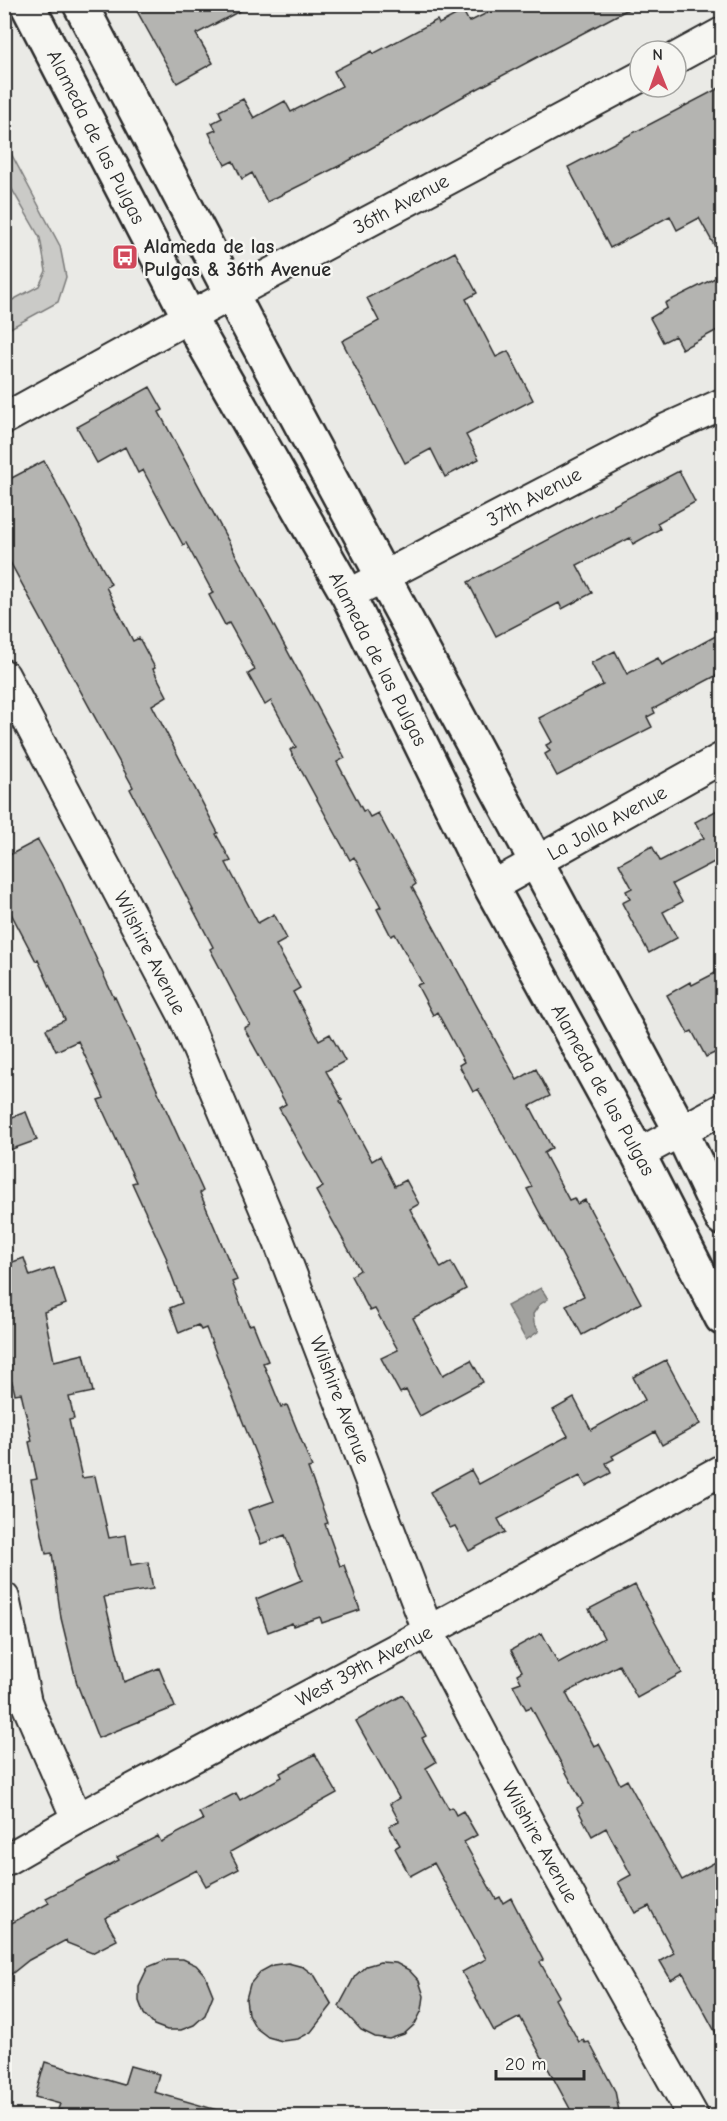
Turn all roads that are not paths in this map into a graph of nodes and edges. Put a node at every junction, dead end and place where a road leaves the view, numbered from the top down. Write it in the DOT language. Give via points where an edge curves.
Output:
graph roads {
  1 [pos="27,4"];
  2 [pos="80,4"];
  3 [pos="723,33"];
  4 [pos="688,52"];
  5 [pos="628,83"];
  6 [pos="232,294"];
  7 [pos="189,317"];
  8 [pos="723,404"];
  9 [pos="4,419"];
  10 [pos="383,576"];
  11 [pos="348,595"];
  12 [pos="4,675"];
  13 [pos="723,758"];
  14 [pos="536,862"];
  15 [pos="491,887"];
  16 [pos="723,1109"];
  17 [pos="681,1131"];
  18 [pos="639,1154"];
  19 [pos="723,1218"];
  20 [pos="723,1318"];
  21 [pos="723,1470"];
  22 [pos="4,1598"];
  23 [pos="428,1631"];
  24 [pos="77,1819"];
  25 [pos="4,1861"];
  26 [pos="693,2116"];
  1 -- 7 [label="main road, Alameda de las Pulgas"];
  2 -- 6 [label="main road"];
  3 -- 4 [label="street"];
  5 -- 6 [label="street, 36th Avenue"];
  6 -- 7 [label="street, 36th Avenue"];
  6 -- 10 [label="main road"];
  7 -- 9 [label="street, 36th Avenue"];
  7 -- 11 [label="main road, Alameda de las Pulgas"];
  8 -- 10 [label="street, 37th Avenue" via="664,430"];
  10 -- 11 [label="street, 37th Avenue"];
  10 -- 14 [label="main road"];
  11 -- 15 [label="main road, Alameda de las Pulgas"];
  12 -- 23 [label="street, Wilshire Avenue" via="183,1014 279,1242"];
  13 -- 14 [label="street, La Jolla Avenue"];
  14 -- 15 [label="street, La Jolla Avenue"];
  14 -- 17 [label="main road"];
  15 -- 18 [label="main road, Alameda de las Pulgas"];
  16 -- 17 [label="street"];
  17 -- 18 [label="street"];
  17 -- 19 [label="main road"];
  18 -- 20 [label="main road, Alameda de las Pulgas"];
  21 -- 23 [label="street, West 39th Avenue"];
  22 -- 24 [label="street" via="27,1702"];
  23 -- 24 [label="street, West 39th Avenue"];
  23 -- 26 [label="street, Wilshire Avenue" via="530,1825"];
  24 -- 25 [label="street, West 39th Avenue"];
}
